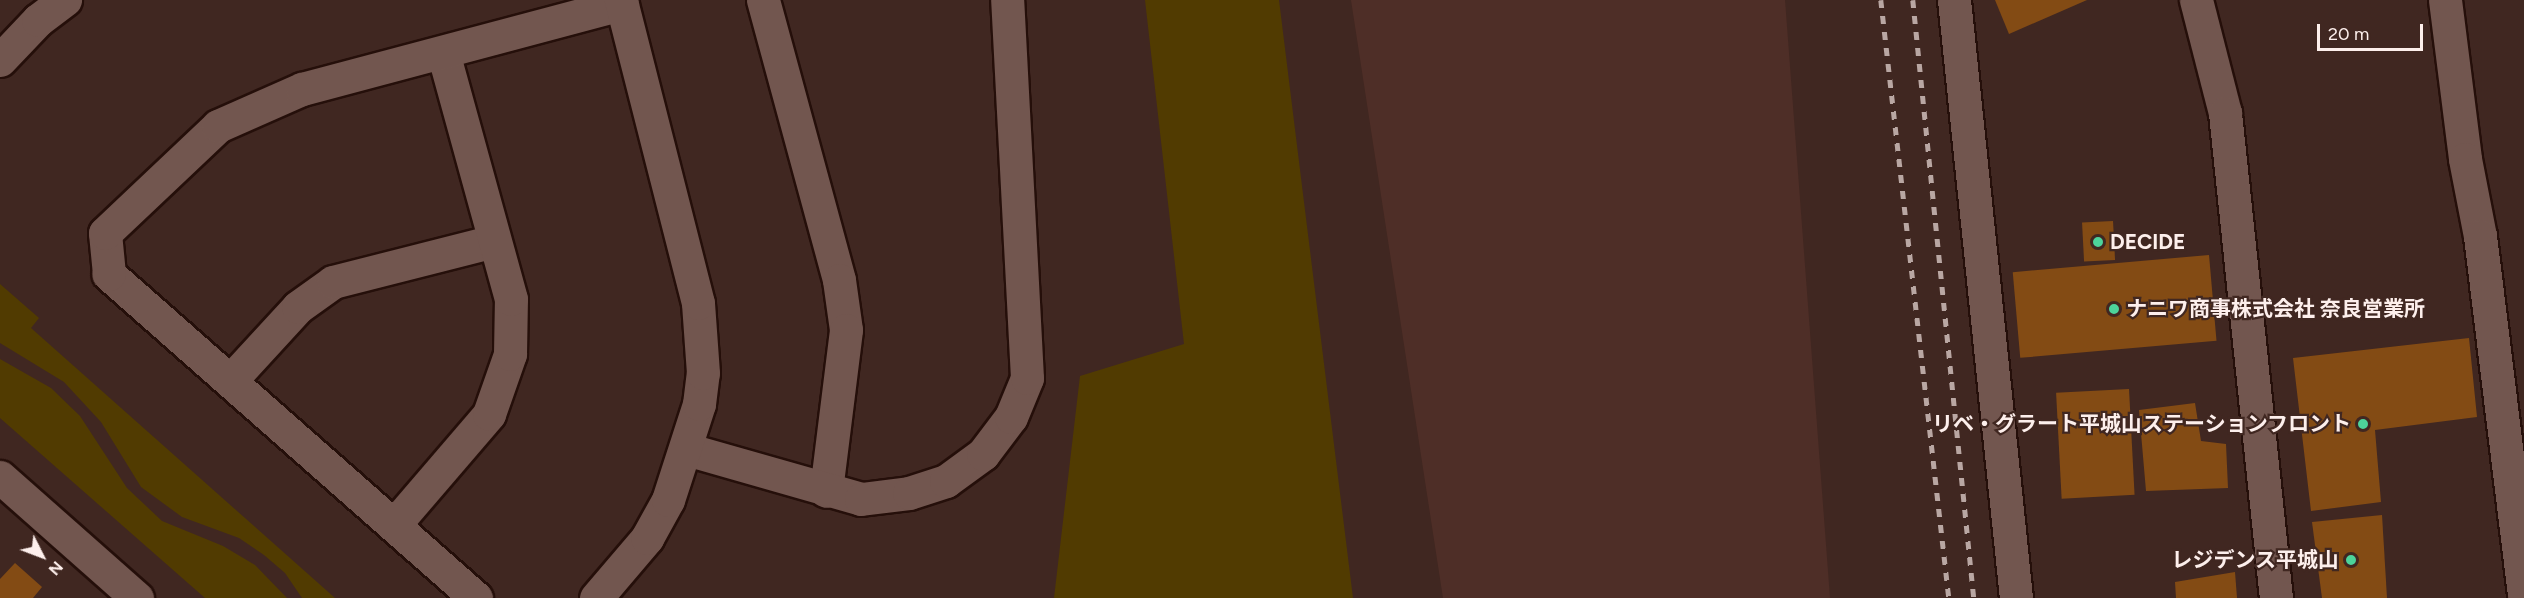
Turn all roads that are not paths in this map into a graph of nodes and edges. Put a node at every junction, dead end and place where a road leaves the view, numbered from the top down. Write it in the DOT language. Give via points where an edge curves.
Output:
graph roads {
  1 [pos="65,0"];
  2 [pos="763,0"];
  3 [pos="1007,0"];
  4 [pos="1954,0"];
  5 [pos="2196,0"];
  6 [pos="2445,0"];
  7 [pos="621,2"];
  8 [pos="444,55"];
  9 [pos="0,60"];
  10 [pos="494,241"];
  11 [pos="230,381"];
  12 [pos="686,449"];
  13 [pos="0,477"];
  14 [pos="826,491"];
  15 [pos="394,525"];
  16 [pos="2524,594"];
  17 [pos="137,598"];
  18 [pos="476,598"];
  19 [pos="596,598"];
  20 [pos="2016,598"];
  21 [pos="2276,598"];
  1 -- 9 [label="street" via="38,20"];
  2 -- 14 [label="street" via="839,280 846,330"];
  3 -- 14 [label="street" via="1027,378 1011,417 983,454 946,481 909,493 861,500"];
  4 -- 20 [label="street"];
  5 -- 21 [label="street" via="2225,113"];
  6 -- 16 [label="street" via="2465,159 2480,236"];
  7 -- 8 [label="street"];
  7 -- 12 [label="street" via="698,303 703,373"];
  8 -- 10 [label="street"];
  8 -- 11 [label="street" via="302,89 218,126 105,233 109,274"];
  10 -- 11 [label="street" via="333,282 298,307"];
  10 -- 15 [label="street" via="511,299 510,354 489,414"];
  11 -- 15 [label="street"];
  12 -- 14 [label="street"];
  12 -- 19 [label="street" via="668,500 647,538"];
  13 -- 17 [label="street"];
  15 -- 18 [label="street"];
}
